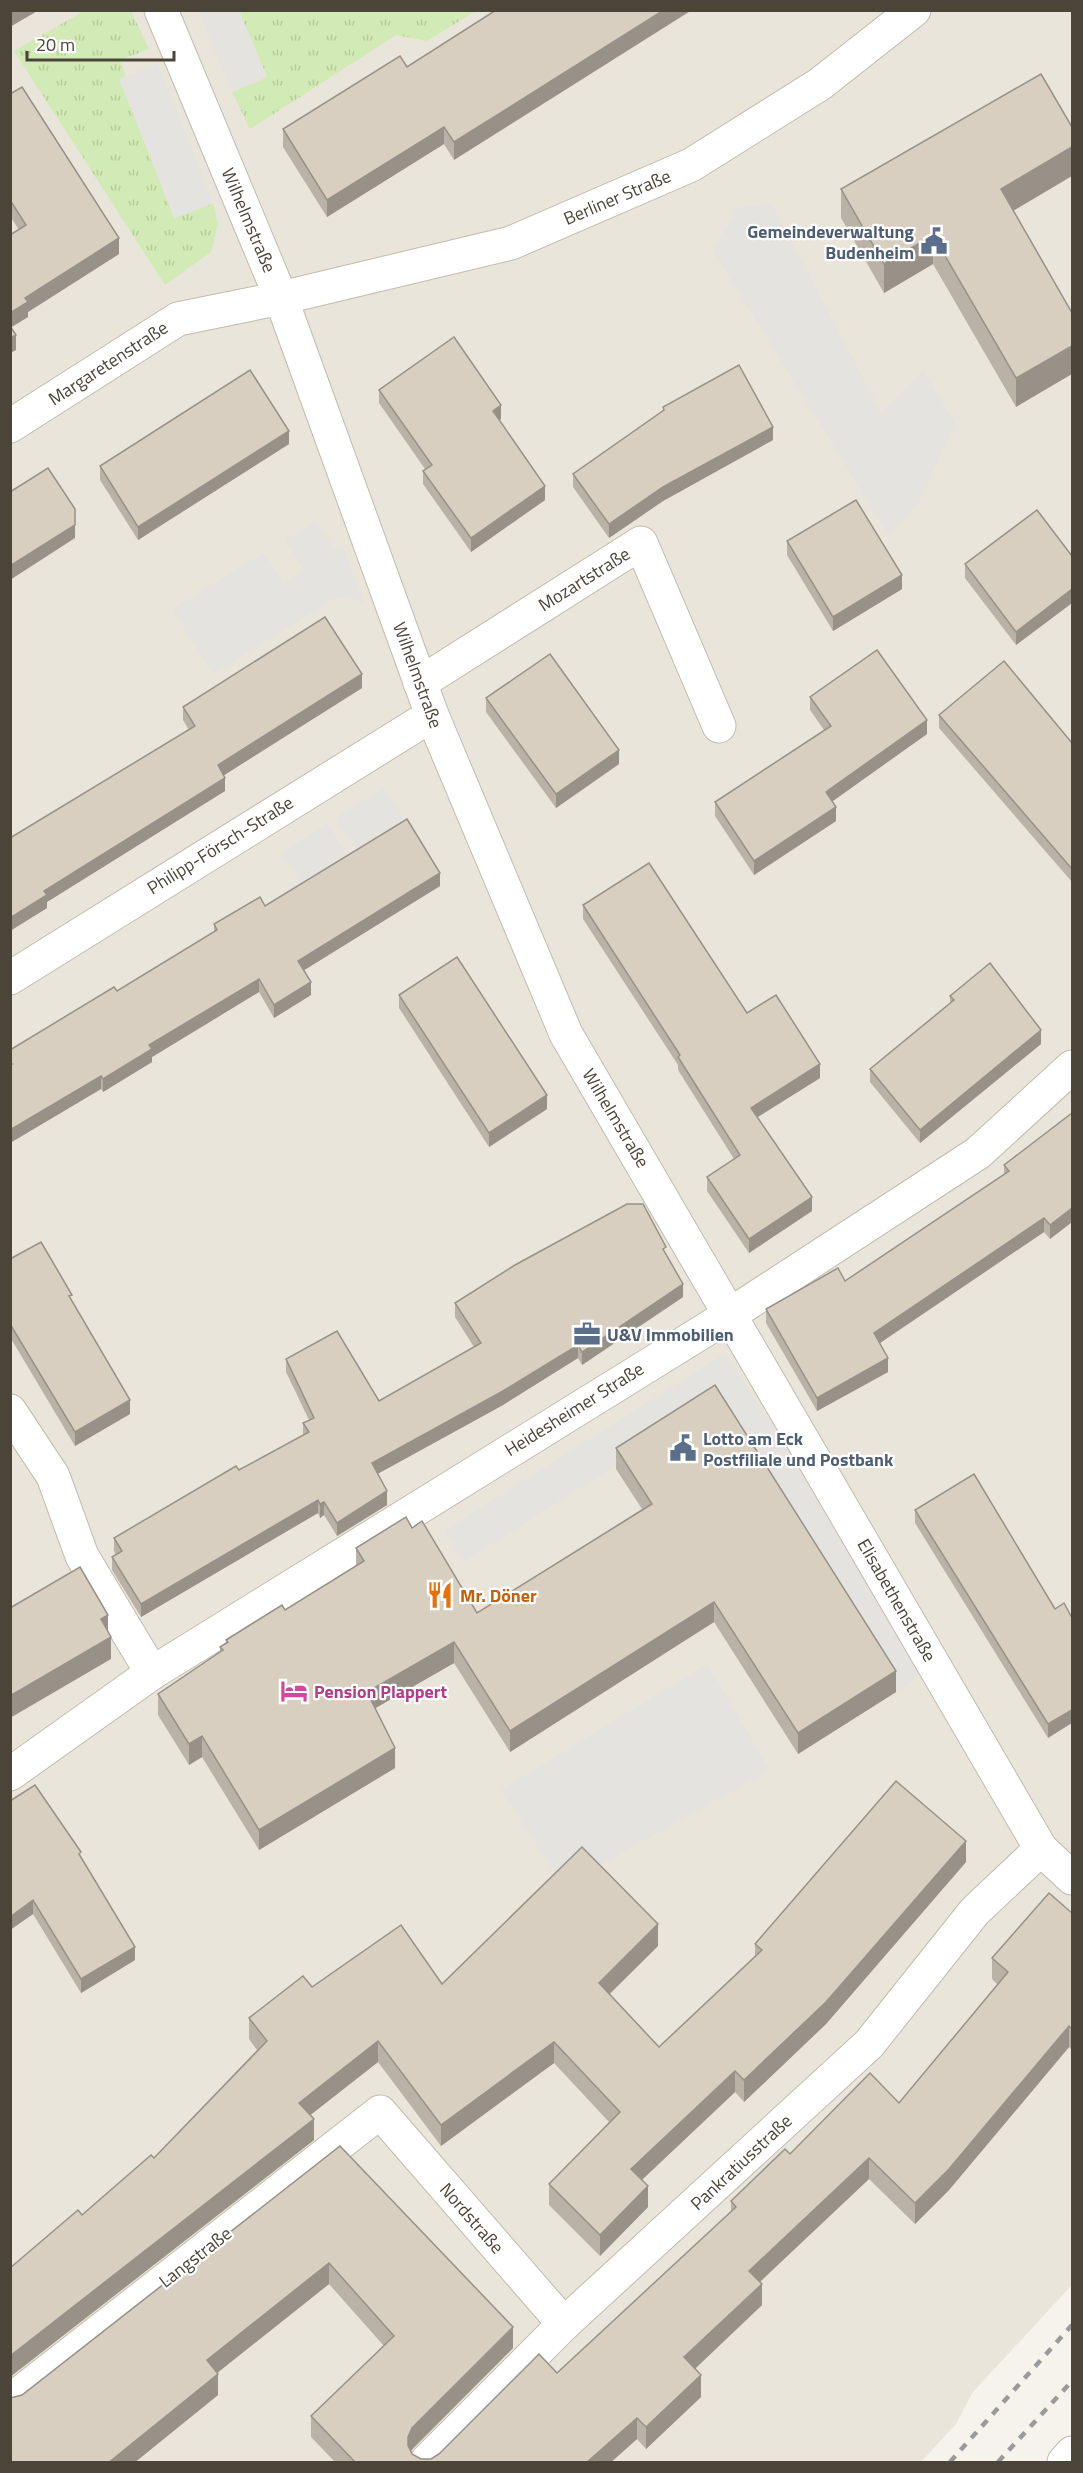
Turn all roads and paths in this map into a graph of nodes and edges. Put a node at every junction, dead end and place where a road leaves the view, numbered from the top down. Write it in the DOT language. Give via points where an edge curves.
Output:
graph roads {
  1 [pos="161,10"];
  2 [pos="914,10"];
  3 [pos="281,298"];
  4 [pos="10,426"];
  5 [pos="420,682"];
  6 [pos="432,715"];
  7 [pos="719,726"];
  8 [pos="10,978"];
  9 [pos="1072,1066"];
  10 [pos="731,1314"];
  11 [pos="10,1411"];
  12 [pos="152,1673"];
  13 [pos="10,1774"];
  14 [pos="1041,1849"];
  15 [pos="1072,1878"];
  16 [pos="380,2112"];
  17 [pos="564,2324"];
  18 [pos="10,2401"];
  19 [pos="1072,2453"];
  20 [pos="426,2463"];
  21 [pos="1064,2463"];
  1 -- 3 [label="street, Wilhelmstraße"];
  2 -- 3 [label="street, Berliner Straße" via="820,84 691,165 510,243"];
  3 -- 4 [label="street, Margaretenstraße" via="178,319"];
  3 -- 5 [label="street, Wilhelmstraße"];
  5 -- 6 [label="street, Wilhelmstraße"];
  5 -- 7 [label="street, Mozartstraße" via="641,543"];
  6 -- 8 [label="street, Philipp-Försch-Straße"];
  6 -- 10 [label="street, Wilhelmstraße" via="566,1034"];
  9 -- 10 [label="street, Heidesheimer Straße" via="978,1153"];
  10 -- 12 [label="street, Heidesheimer Straße"];
  10 -- 14 [label="street, Elisabethenstraße"];
  11 -- 12 [label="street" via="53,1476 82,1556"];
  12 -- 13 [label="street, Heidesheimer Straße"];
  14 -- 15 [label="street, Elisabethenstraße"];
  14 -- 17 [label="street, Pankratiusstraße" via="975,1911 869,2044"];
  16 -- 17 [label="street, Nordstraße"];
  16 -- 18 [label="street, Langstraße"];
  17 -- 20 [label="street, Pankratiusstraße"];
  19 -- 21 [label="street"];
}
